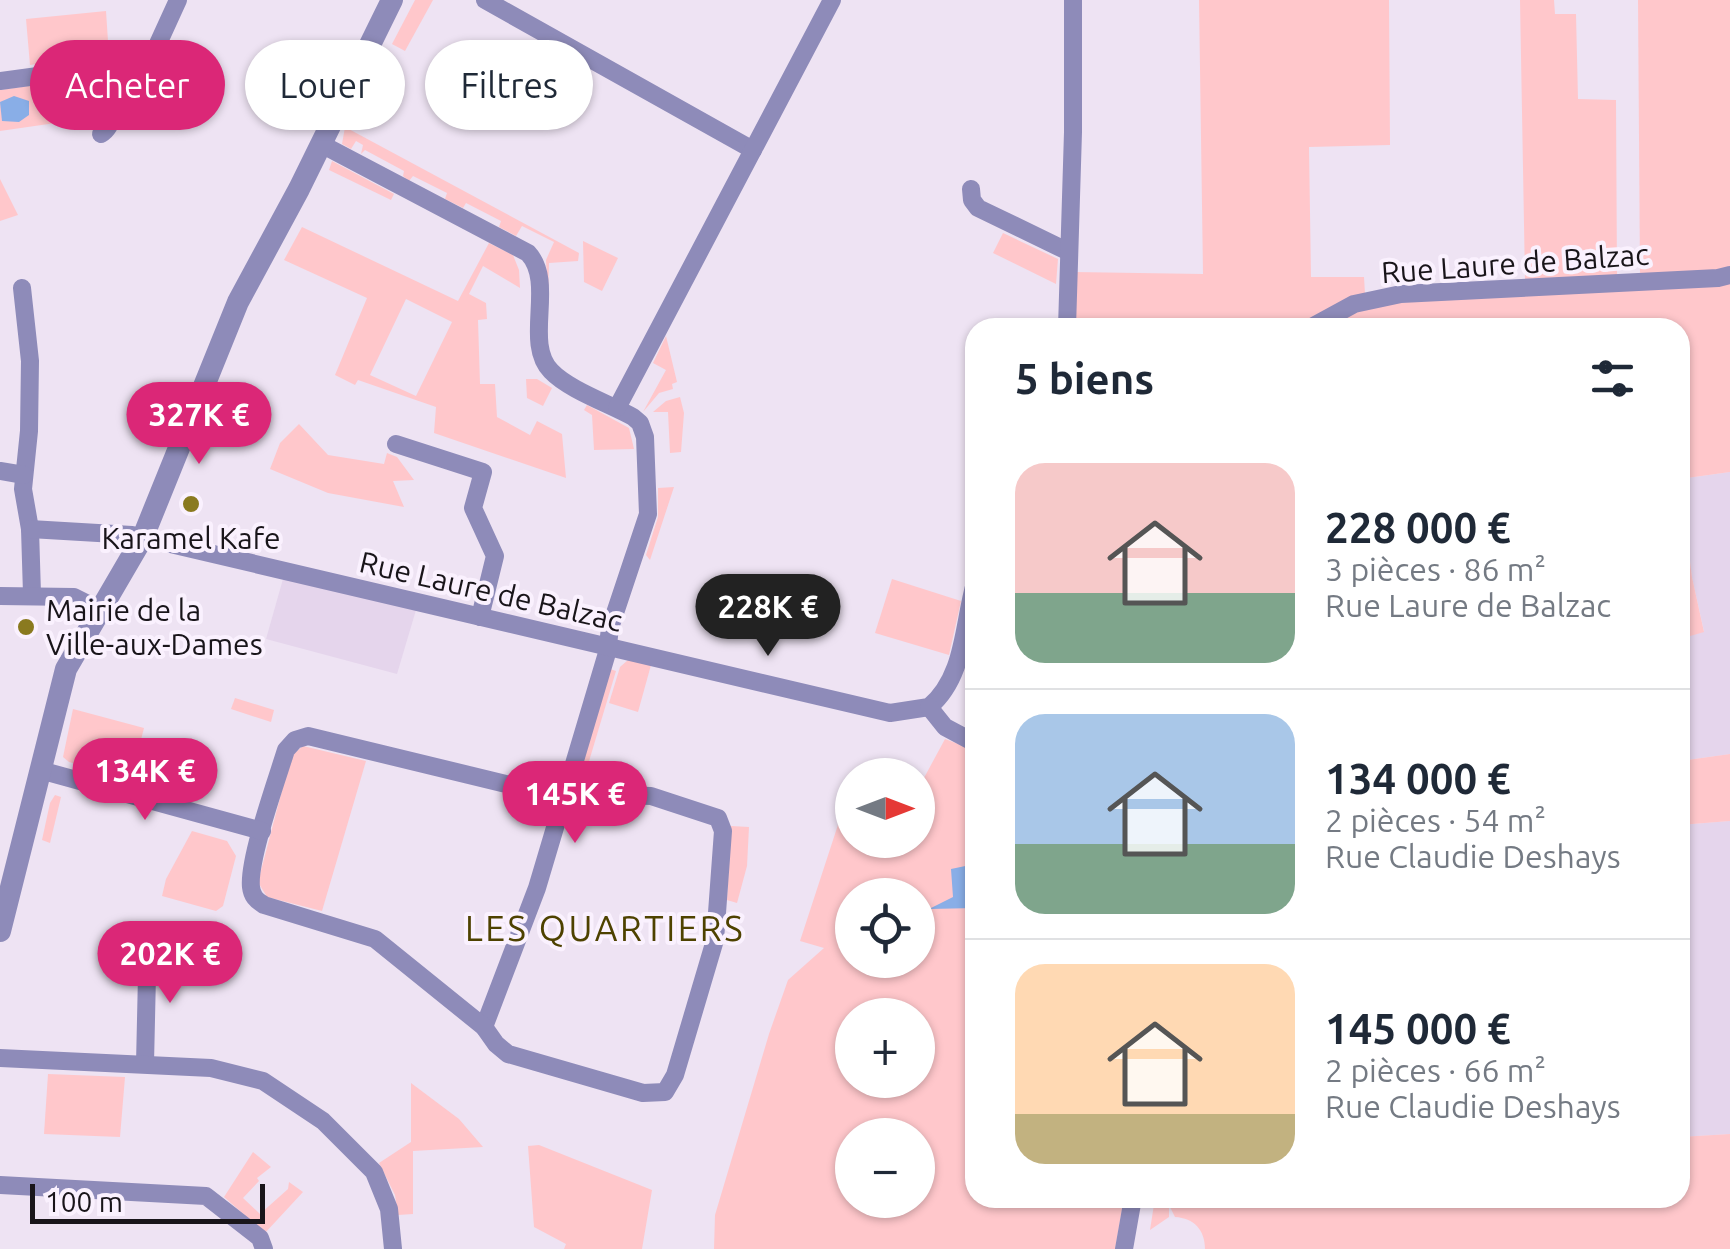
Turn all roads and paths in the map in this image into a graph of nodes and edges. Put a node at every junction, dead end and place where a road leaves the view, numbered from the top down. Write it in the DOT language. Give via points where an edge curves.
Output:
graph roads {
  1 [pos="178,0"];
  2 [pos="392,0"];
  3 [pos="484,0"];
  4 [pos="832,0"];
  5 [pos="1073,0"];
  6 [pos="158,40"];
  7 [pos="30,77"];
  8 [pos="0,81"];
  9 [pos="105,130"];
  10 [pos="101,134"];
  11 [pos="321,144"];
  12 [pos="753,150"];
  13 [pos="971,189"];
  14 [pos="1067,251"];
  15 [pos="1730,275"];
  16 [pos="22,288"];
  17 [pos="1066,318"];
  18 [pos="1328,318"];
  19 [pos="618,408"];
  20 [pos="396,444"];
  21 [pos="0,471"];
  22 [pos="24,475"];
  23 [pos="30,528"];
  24 [pos="143,537"];
  25 [pos="32,594"];
  26 [pos="0,596"];
  27 [pos="100,610"];
  28 [pos="480,617"];
  29 [pos="965,623"];
  30 [pos="608,646"];
  31 [pos="929,707"];
  32 [pos="965,738"];
  33 [pos="40,770"];
  34 [pos="566,794"];
  35 [pos="262,830"];
  36 [pos="7,874"];
  37 [pos="0,932"];
  38 [pos="140,959"];
  39 [pos="484,1027"];
  40 [pos="0,1058"];
  41 [pos="145,1064"];
  42 [pos="0,1185"];
  43 [pos="1131,1208"];
  44 [pos="264,1249"];
  45 [pos="393,1249"];
  46 [pos="1124,1249"];
  1 -- 6 [label="street"];
  2 -- 11 [label="street"];
  3 -- 12 [label="street"];
  4 -- 12 [label="street"];
  5 -- 14 [label="street"];
  7 -- 8 [label="street"];
  9 -- 10 [label="street"];
  11 -- 19 [label="street" via="528,253 538,271 544,363"];
  11 -- 24 [label="street" via="238,302"];
  12 -- 19 [label="street"];
  13 -- 14 [label="street" via="978,208"];
  14 -- 17 [label="street"];
  15 -- 18 [label="street, Rue Laure de Balzac" via="1401,294 1354,304"];
  16 -- 22 [label="street" via="30,361"];
  19 -- 30 [label="street" via="643,428 648,514"];
  20 -- 28 [label="street" via="483,472 474,508 495,556"];
  21 -- 22 [label="street"];
  22 -- 23 [label="street"];
  23 -- 24 [label="street, Rue Laure de Balzac"];
  23 -- 25 [label="street"];
  24 -- 27 [label="street"];
  24 -- 28 [label="street, Rue Laure de Balzac"];
  25 -- 26 [label="street"];
  25 -- 27 [label="street" via="81,598"];
  27 -- 33 [label="street" via="66,670"];
  28 -- 30 [label="street, Rue Laure de Balzac"];
  29 -- 31 [label="street" via="951,680"];
  30 -- 31 [label="street, Rue Laure de Balzac" via="890,712"];
  30 -- 34 [label="street"];
  31 -- 32 [label="street" via="944,728"];
  33 -- 35 [label="street"];
  33 -- 36 [label="street"];
  34 -- 35 [label="street" via="308,736 286,750"];
  34 -- 39 [label="street"];
  34 -- 39 [label="street" via="651,796 713,813 722,824 715,940 675,1074 665,1092 643,1093 508,1054"];
  35 -- 39 [label="street" via="250,880 259,902 375,939"];
  36 -- 37 [label="street"];
  38 -- 41 [label="street" via="147,975"];
  40 -- 41 [label="street"];
  41 -- 45 [label="street" via="247,1075 309,1110 380,1182"];
  42 -- 44 [label="street" via="206,1196 260,1238"];
  43 -- 46 [label="street"];
}
